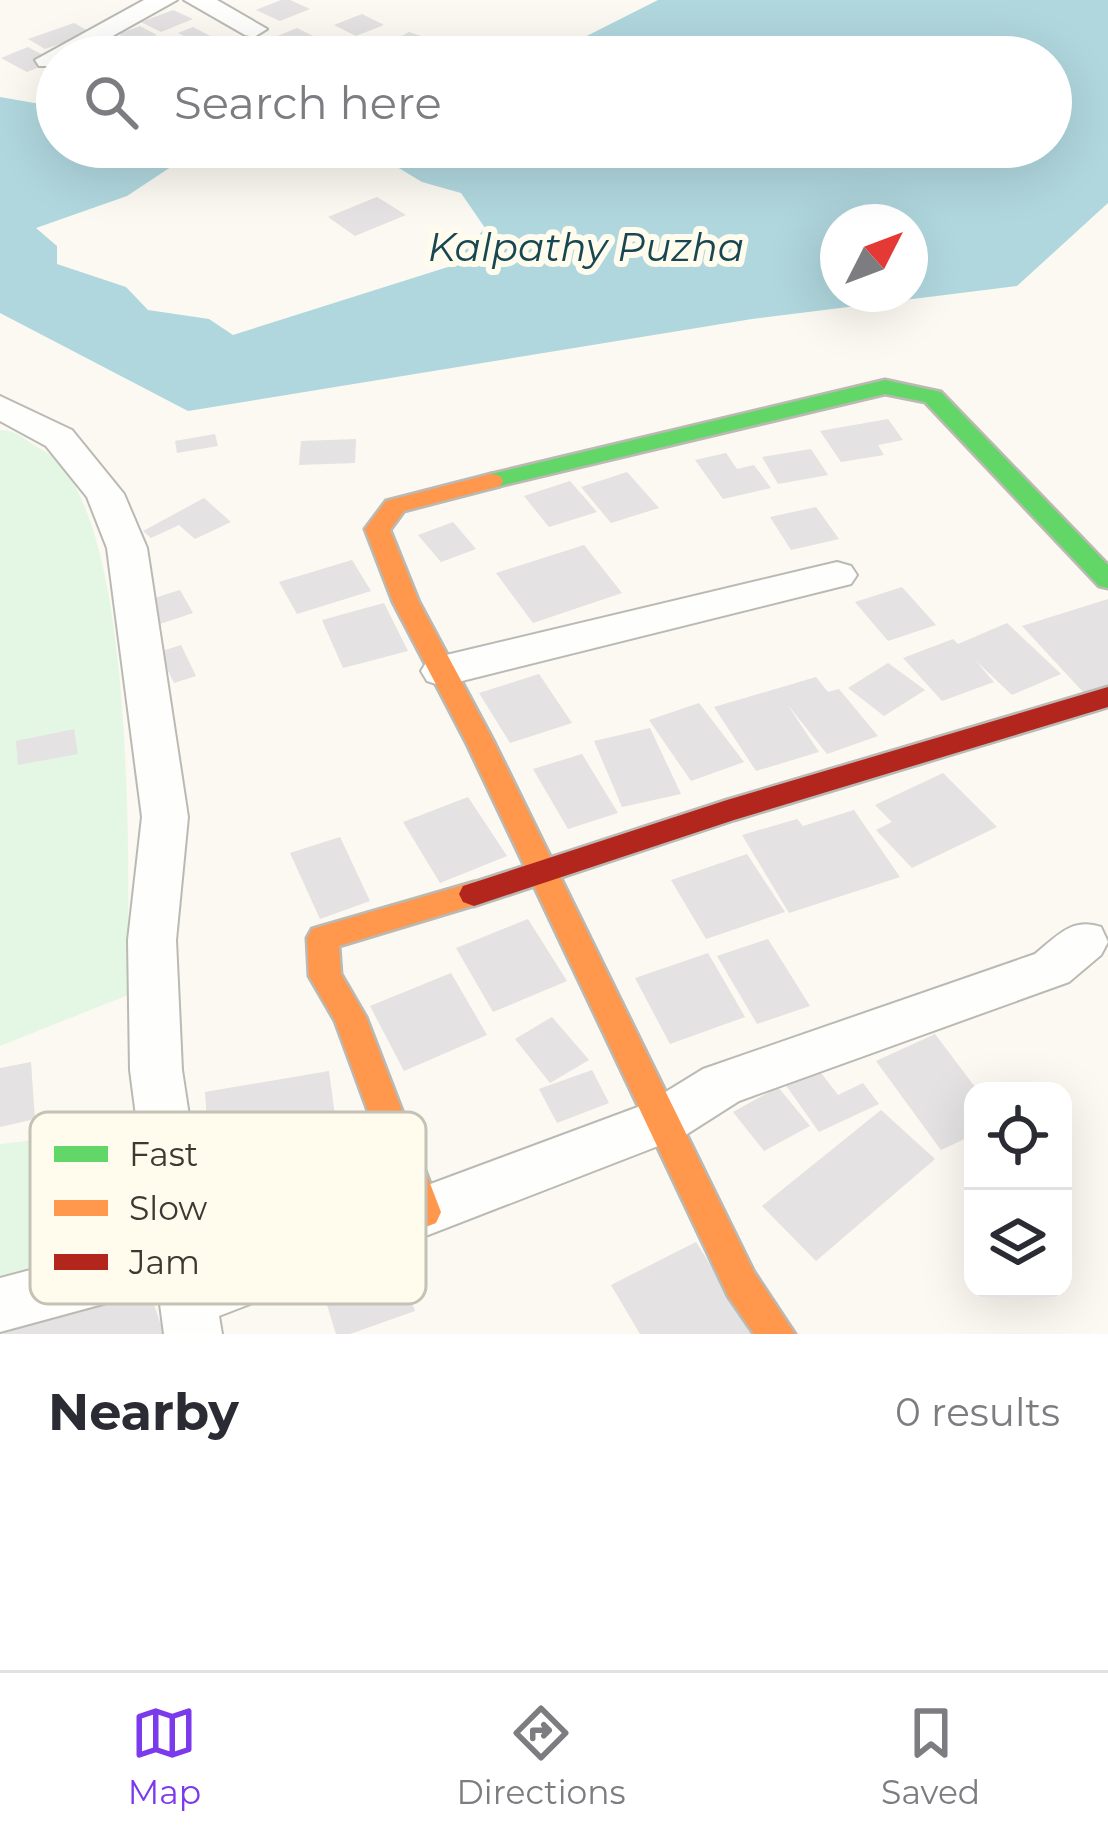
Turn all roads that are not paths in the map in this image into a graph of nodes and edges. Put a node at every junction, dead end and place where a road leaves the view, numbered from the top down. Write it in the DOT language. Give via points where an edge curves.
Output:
graph roads {
  1 [pos="164,0"];
  2 [pos="197,0"];
  3 [pos="254,29"];
  4 [pos="95,36"];
  5 [pos="0,407"];
  6 [pos="837,575"];
  7 [pos="1108,580"];
  8 [pos="442,671"];
  9 [pos="1108,698"];
  10 [pos="542,875"];
  11 [pos="1084,941"];
  12 [pos="163,1112"];
  13 [pos="386,1112"];
  14 [pos="665,1120"];
  15 [pos="426,1211"];
  16 [pos="42,1304"];
  17 [pos="0,1306"];
  18 [pos="776,1334"];
  1 -- 4 [label="street"];
  2 -- 3 [label="street"];
  5 -- 12 [label="street" via="59,438 105,494 127,548 165,818 152,940"];
  6 -- 8 [label="street"];
  7 -- 8 [label="street" via="933,397 885,387 395,506 376,529"];
  8 -- 10 [label="street"];
  9 -- 10 [label="street"];
  10 -- 13 [label="street" via="323,938 325,976 350,1016"];
  10 -- 14 [label="street"];
  11 -- 14 [label="street" via="1052,968 721,1085"];
  14 -- 15 [label="street"];
  14 -- 18 [label="street" via="741,1284"];
  16 -- 17 [label="street"];
}
